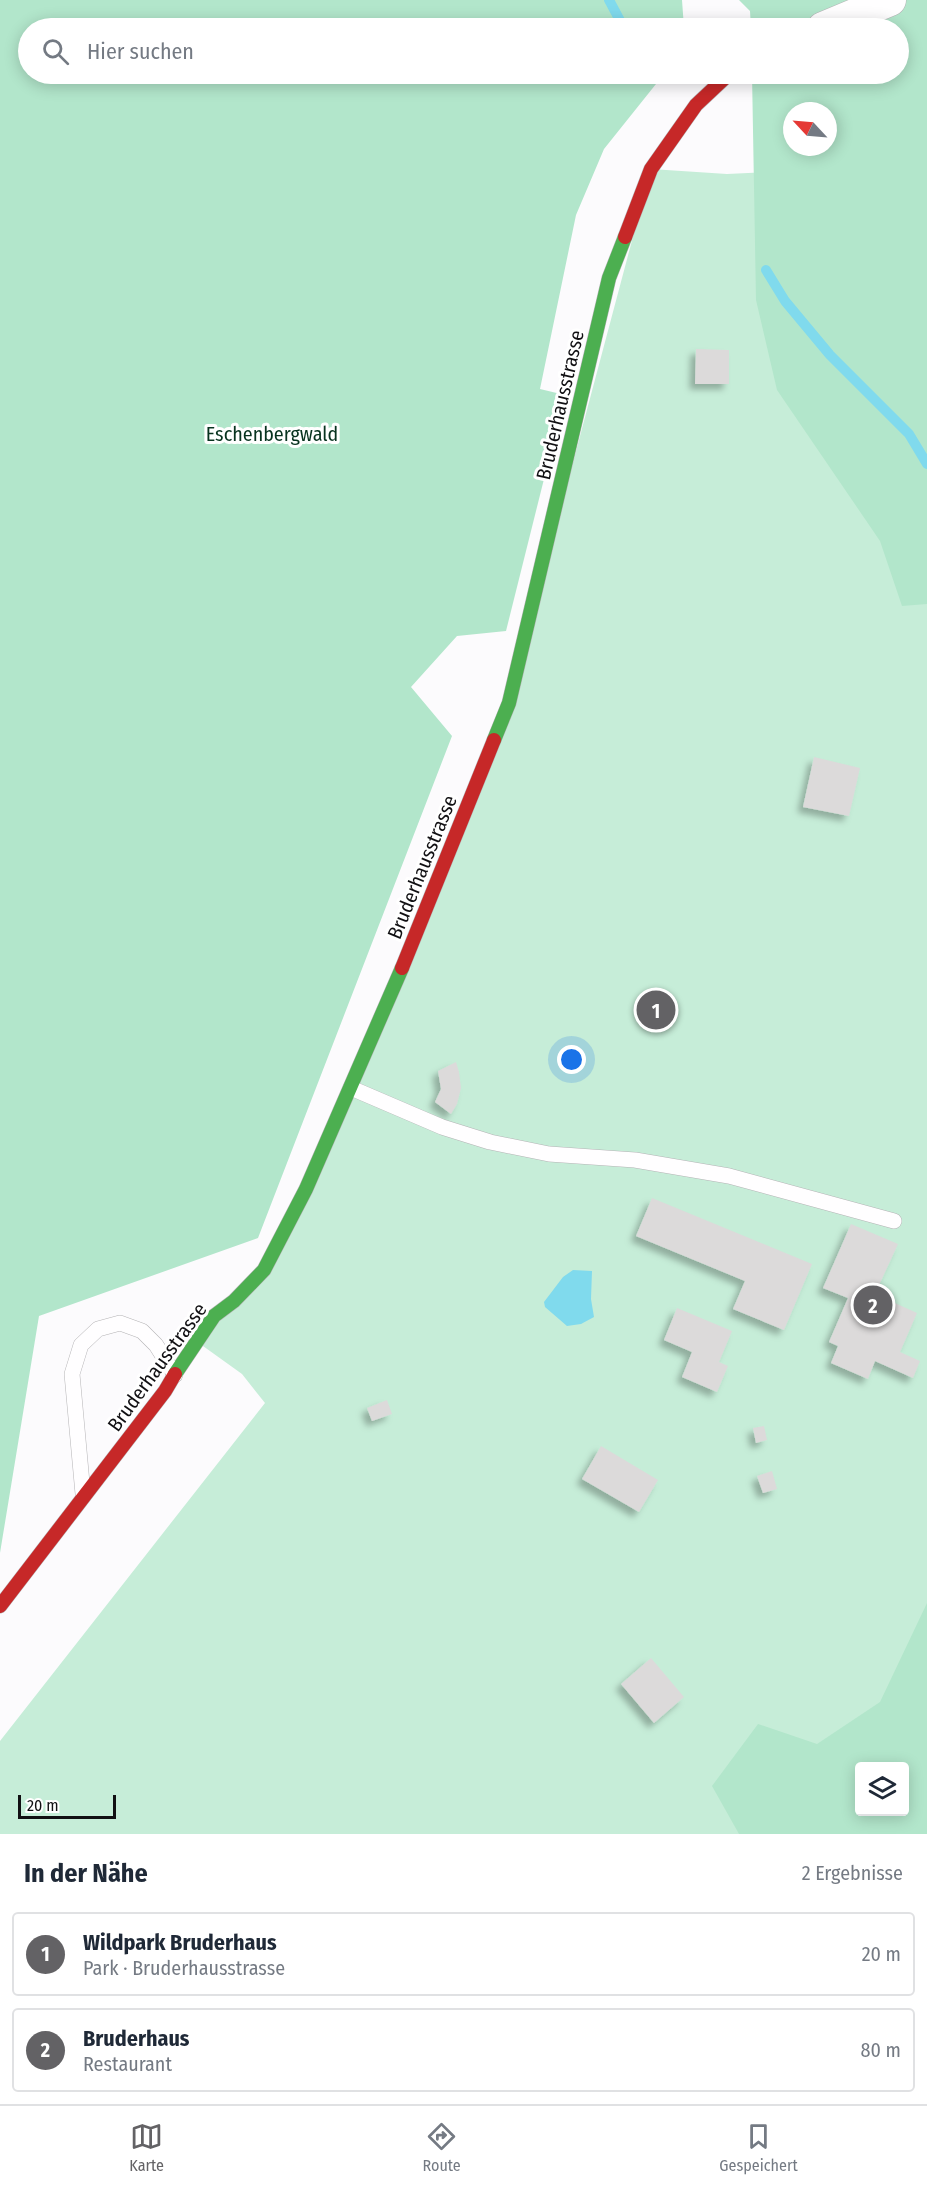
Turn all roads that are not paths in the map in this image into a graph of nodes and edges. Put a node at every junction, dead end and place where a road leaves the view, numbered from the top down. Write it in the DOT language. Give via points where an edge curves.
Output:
graph roads {
  1 [pos="890,0"];
  2 [pos="847,18"];
  3 [pos="718,84"];
  4 [pos="351,1089"];
  5 [pos="894,1221"];
  6 [pos="175,1375"];
  7 [pos="83,1499"];
  8 [pos="0,1606"];
  1 -- 2 [label="street"];
  3 -- 4 [label="street, Bruderhausstrasse" via="696,105 651,169 609,278 509,703"];
  4 -- 5 [label="lane" via="442,1127 490,1142 549,1154 635,1160 729,1176"];
  4 -- 6 [label="street, Bruderhausstrasse" via="264,1270 214,1316"];
  6 -- 7 [label="street, Bruderhausstrasse"];
  6 -- 7 [label="lane" via="142,1331 120,1323 98,1329 81,1345 72,1374"];
  7 -- 8 [label="street, Bruderhausstrasse"];
}
